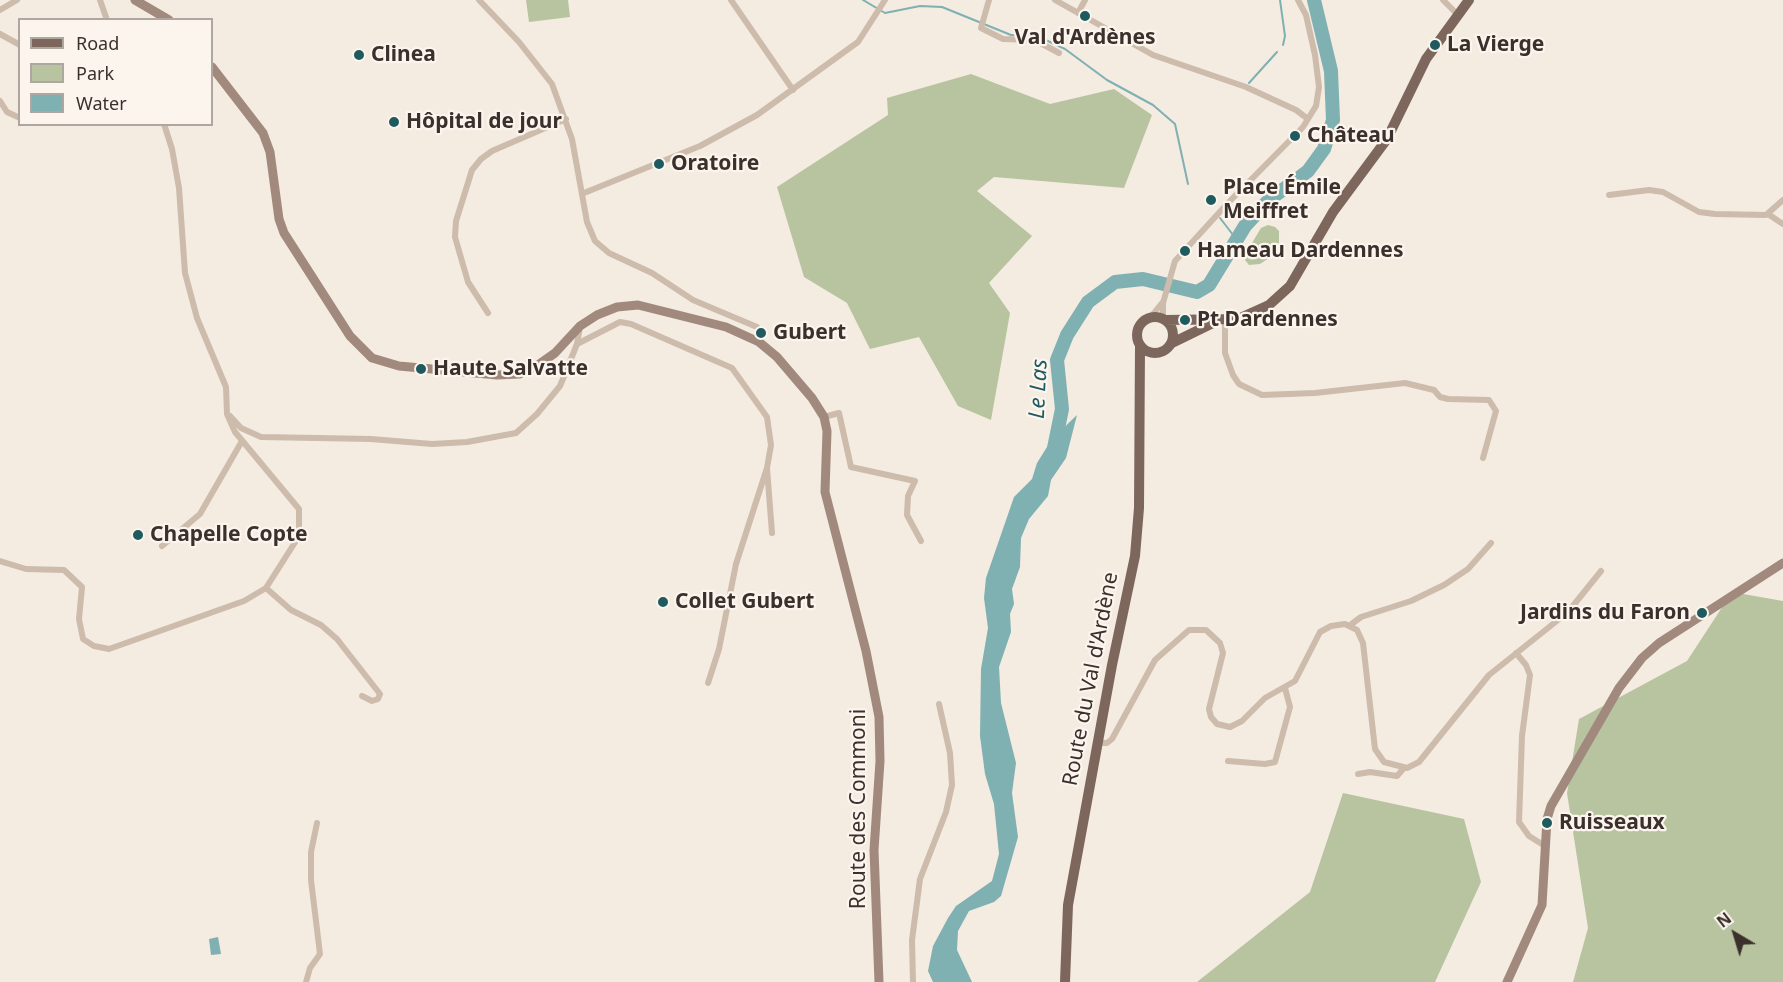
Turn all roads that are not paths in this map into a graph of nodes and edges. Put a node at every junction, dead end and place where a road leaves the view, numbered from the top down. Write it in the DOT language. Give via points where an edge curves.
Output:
graph roads {
  1 [pos="17,0"];
  2 [pos="100,0"];
  3 [pos="135,0"];
  4 [pos="478,0"];
  5 [pos="730,0"];
  6 [pos="885,0"];
  7 [pos="989,0"];
  8 [pos="1055,0"];
  9 [pos="1085,0"];
  10 [pos="1298,0"];
  11 [pos="1443,0"];
  12 [pos="1469,0"];
  13 [pos="0,10"];
  14 [pos="1078,13"];
  15 [pos="1458,15"];
  16 [pos="106,18"];
  17 [pos="166,18"];
  18 [pos="0,34"];
  19 [pos="18,44"];
  20 [pos="1059,53"];
  21 [pos="213,68"];
  22 [pos="793,90"];
  23 [pos="0,101"];
  24 [pos="18,117"];
  25 [pos="566,119"];
  26 [pos="1308,119"];
  27 [pos="165,126"];
  28 [pos="584,193"];
  29 [pos="1609,195"];
  30 [pos="1783,200"];
  31 [pos="1768,214"];
  32 [pos="1783,224"];
  33 [pos="1163,301"];
  34 [pos="488,313"];
  35 [pos="1150,318"];
  36 [pos="1164,319"];
  37 [pos="1222,321"];
  38 [pos="580,326"];
  39 [pos="759,342"];
  40 [pos="1172,343"];
  41 [pos="577,344"];
  42 [pos="1140,347"];
  43 [pos="1158,354"];
  44 [pos="1140,381"];
  45 [pos="227,414"];
  46 [pos="824,417"];
  47 [pos="242,441"];
  48 [pos="1483,458"];
  49 [pos="767,468"];
  50 [pos="772,533"];
  51 [pos="921,542"];
  52 [pos="1491,543"];
  53 [pos="162,546"];
  54 [pos="0,561"];
  55 [pos="1783,563"];
  56 [pos="1601,572"];
  57 [pos="266,588"];
  58 [pos="1349,626"];
  59 [pos="1516,653"];
  60 [pos="708,683"];
  61 [pos="1285,688"];
  62 [pos="362,696"];
  63 [pos="939,704"];
  64 [pos="1097,743"];
  65 [pos="1228,761"];
  66 [pos="1404,768"];
  67 [pos="1358,774"];
  68 [pos="317,823"];
  69 [pos="1545,846"];
  70 [pos="306,982"];
  71 [pos="879,982"];
  72 [pos="913,982"];
  73 [pos="1065,982"];
  74 [pos="1507,982"];
  1 -- 13 [label="street"];
  2 -- 16 [label="street"];
  3 -- 17 [label="street"];
  4 -- 25 [label="street" via="544,72"];
  5 -- 22 [label="street"];
  6 -- 22 [label="street" via="858,42"];
  7 -- 20 [label="street" via="981,28 1003,39 1035,40"];
  8 -- 14 [label="street"];
  9 -- 14 [label="street"];
  10 -- 26 [label="street" via="1309,26 1319,87 1317,106"];
  11 -- 15 [label="street"];
  12 -- 15 [label="main road"];
  14 -- 26 [label="street" via="1153,55 1246,87"];
  15 -- 37 [label="main road" via="1422,65 1387,140 1333,212 1290,286 1257,311"];
  18 -- 19 [label="street"];
  21 -- 38 [label="street" via="263,133 284,233 350,336 372,358 399,366 520,374 538,366"];
  22 -- 28 [label="street" via="700,146"];
  23 -- 24 [label="street" via="7,112"];
  25 -- 28 [label="street"];
  25 -- 34 [label="street" via="492,151 472,170 455,237 468,282"];
  26 -- 33 [label="street" via="1173,265"];
  27 -- 45 [label="street" via="179,188 185,273 197,318 226,387"];
  28 -- 39 [label="street" via="587,222 602,248 652,273 693,300 757,327"];
  29 -- 31 [label="street" via="1654,191 1667,193 1705,213"];
  30 -- 31 [label="street"];
  31 -- 32 [label="street"];
  33 -- 35 [label="street"];
  33 -- 36 [label="street"];
  35 -- 36 [label="main road"];
  35 -- 42 [label="main road" via="1138,330"];
  36 -- 37 [label="main road"];
  36 -- 40 [label="main road" via="1172,328"];
  37 -- 40 [label="main road"];
  37 -- 48 [label="street" via="1225,353 1233,375 1239,384 1262,395 1405,383 1434,390 1448,399 1489,400 1496,411"];
  38 -- 39 [label="street" via="597,315 638,305 726,327"];
  38 -- 41 [label="street"];
  39 -- 46 [label="street" via="792,373"];
  40 -- 43 [label="main road"];
  41 -- 45 [label="street" via="560,386 516,433 432,444 261,437 241,428"];
  41 -- 49 [label="street" via="620,322 732,368 767,417 771,445"];
  42 -- 43 [label="main road"];
  42 -- 44 [label="main road, Route du Val d'Ardène"];
  43 -- 44 [label="main road" via="1146,365"];
  44 -- 64 [label="main road, Route du Val d'Ardène" via="1138,533"];
  45 -- 47 [label="street"];
  46 -- 51 [label="street" via="839,413 851,467 915,481 908,496 907,515"];
  46 -- 71 [label="street, Route des Commoni" via="825,492 877,699 881,736 874,850"];
  47 -- 53 [label="street" via="200,514"];
  47 -- 57 [label="street" via="299,509 299,536"];
  49 -- 50 [label="street"];
  49 -- 60 [label="street" via="736,564"];
  52 -- 58 [label="street" via="1479,558 1444,585 1411,601 1361,617"];
  54 -- 57 [label="street" via="26,569 64,570 82,587 82,639 109,649 244,601"];
  55 -- 69 [label="street" via="1702,613 1642,658 1619,688 1560,788 1548,816"];
  56 -- 59 [label="street" via="1568,612"];
  57 -- 62 [label="street" via="291,610 321,625 337,639 380,694 372,701"];
  58 -- 61 [label="street" via="1331,626 1320,632 1300,674"];
  58 -- 66 [label="street" via="1359,633 1363,643 1375,749 1384,762"];
  59 -- 66 [label="street" via="1481,684 1419,762"];
  59 -- 69 [label="street" via="1530,675 1522,736 1520,822 1529,836"];
  61 -- 64 [label="street" via="1265,698 1235,726 1217,724 1209,704 1222,649 1210,632 1189,630 1155,660 1112,738 1107,743"];
  61 -- 65 [label="street" via="1290,706 1276,761"];
  63 -- 72 [label="street" via="950,753 952,785 946,812 920,879 912,950"];
  64 -- 73 [label="main road, Route du Val d'Ardène" via="1066,915"];
  66 -- 67 [label="street" via="1397,776"];
  68 -- 70 [label="street" via="311,880 320,954"];
  69 -- 74 [label="street" via="1540,910"];
}
